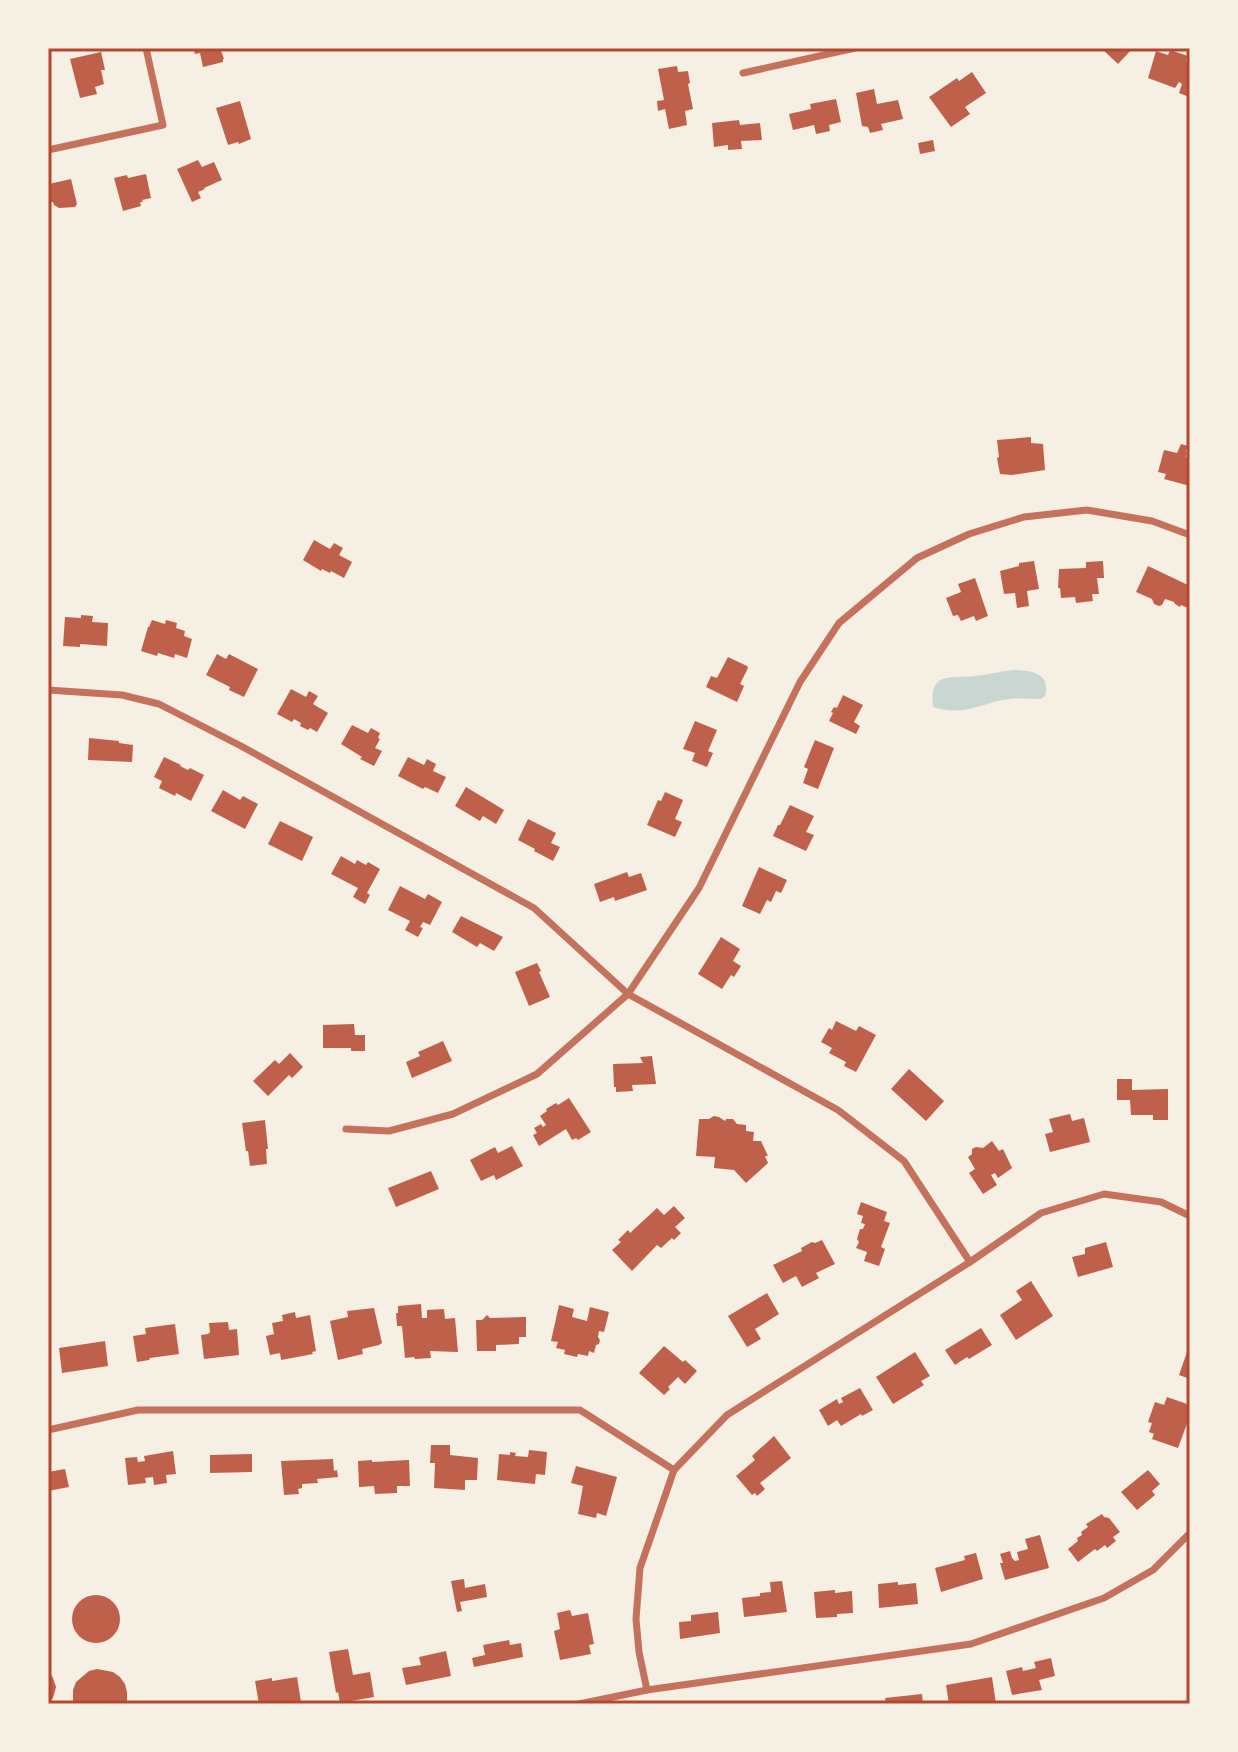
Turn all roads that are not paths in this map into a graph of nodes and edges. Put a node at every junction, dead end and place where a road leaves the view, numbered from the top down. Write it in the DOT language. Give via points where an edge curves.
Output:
graph roads {
  1 [pos="146,48"];
  2 [pos="855,48"];
  3 [pos="743,73"];
  4 [pos="48,150"];
  5 [pos="1190,535"];
  6 [pos="48,690"];
  7 [pos="628,994"];
  8 [pos="346,1129"];
  9 [pos="1190,1216"];
  10 [pos="970,1262"];
  11 [pos="48,1430"];
  12 [pos="674,1470"];
  13 [pos="1190,1533"];
  14 [pos="647,1690"];
  15 [pos="579,1704"];
  1 -- 4 [label="street" via="163,125"];
  2 -- 3 [label="street"];
  5 -- 7 [label="street" via="1152,521 1087,510 1024,517 917,558 839,623 800,682 699,888"];
  6 -- 7 [label="street" via="122,695 159,704 241,746 534,908"];
  7 -- 8 [label="street" via="523,1081 453,1114 389,1131"];
  7 -- 10 [label="street" via="838,1110 904,1161"];
  9 -- 10 [label="street" via="1161,1202 1104,1194 1041,1213"];
  10 -- 12 [label="street" via="727,1415"];
  11 -- 12 [label="street" via="138,1410 580,1410"];
  12 -- 14 [label="street" via="640,1568 636,1619"];
  13 -- 14 [label="street" via="1153,1570 1104,1598 971,1644"];
  14 -- 15 [label="street"];
}
